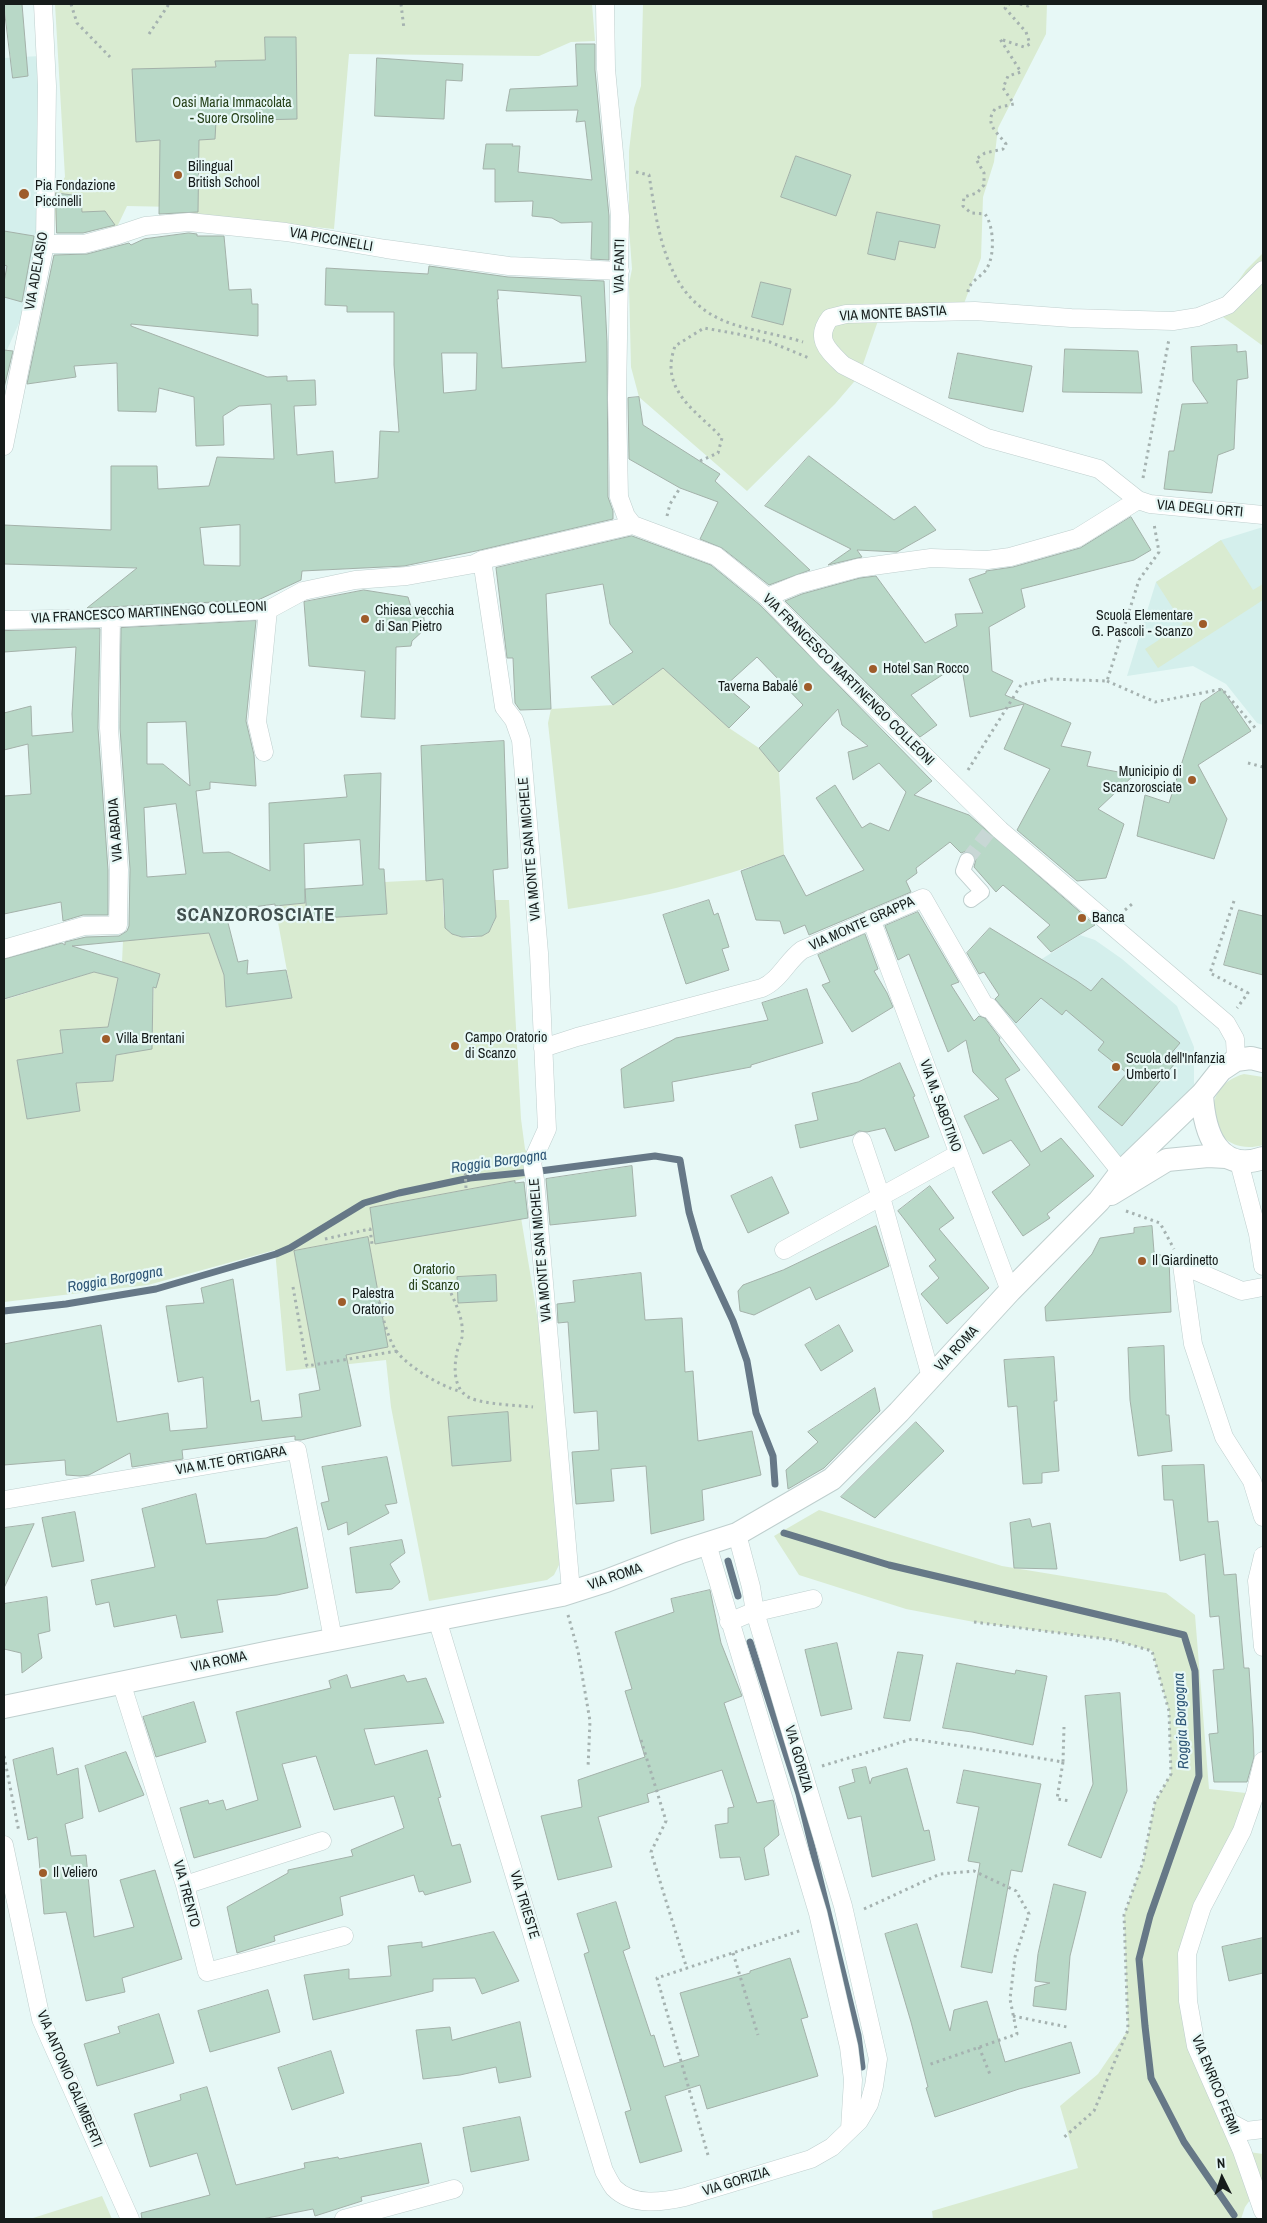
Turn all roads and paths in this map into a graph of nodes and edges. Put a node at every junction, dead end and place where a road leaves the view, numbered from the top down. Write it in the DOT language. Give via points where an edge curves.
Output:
graph roads {
  1 [pos="43,4"];
  2 [pos="71,4"];
  3 [pos="169,4"];
  4 [pos="401,4"];
  5 [pos="605,4"];
  6 [pos="1009,4"];
  7 [pos="1020,4"];
  8 [pos="1031,4"];
  9 [pos="404,29"];
  10 [pos="149,34"];
  11 [pos="110,57"];
  12 [pos="614,166"];
  13 [pos="45,244"];
  14 [pos="1263,270"];
  15 [pos="620,271"];
  16 [pos="975,311"];
  17 [pos="1173,321"];
  18 [pos="826,345"];
  19 [pos="843,365"];
  20 [pos="4,446"];
  21 [pos="700,461"];
  22 [pos="680,488"];
  23 [pos="1144,502"];
  24 [pos="1263,514"];
  25 [pos="633,525"];
  26 [pos="660,535"];
  27 [pos="482,560"];
  28 [pos="767,597"];
  29 [pos="268,610"];
  30 [pos="110,618"];
  31 [pos="4,620"];
  32 [pos="1107,681"];
  33 [pos="1256,729"];
  34 [pos="264,752"];
  35 [pos="1248,763"];
  36 [pos="1263,767"];
  37 [pos="957,789"];
  38 [pos="967,860"];
  39 [pos="971,900"];
  40 [pos="1234,901"];
  41 [pos="871,919"];
  42 [pos="4,949"];
  43 [pos="1226,1023"];
  44 [pos="543,1048"];
  45 [pos="1236,1060"];
  46 [pos="1263,1061"];
  47 [pos="1202,1094"];
  48 [pos="862,1141"];
  49 [pos="958,1154"];
  50 [pos="1263,1158"];
  51 [pos="1233,1160"];
  52 [pos="465,1166"];
  53 [pos="1121,1172"];
  54 [pos="466,1189"];
  55 [pos="881,1197"];
  56 [pos="1099,1201"];
  57 [pos="1263,1212"];
  58 [pos="1258,1234"];
  59 [pos="325,1239"];
  60 [pos="372,1244"];
  61 [pos="784,1250"];
  62 [pos="1182,1265"];
  63 [pos="1263,1266"];
  64 [pos="294,1287"];
  65 [pos="1263,1287"];
  66 [pos="377,1289"];
  67 [pos="1010,1291"];
  68 [pos="452,1293"];
  69 [pos="397,1351"];
  70 [pos="931,1377"];
  71 [pos="460,1391"];
  72 [pos="533,1407"];
  73 [pos="4,1500"];
  74 [pos="1263,1517"];
  75 [pos="737,1534"];
  76 [pos="707,1544"];
  77 [pos="1263,1556"];
  78 [pos="566,1593"];
  79 [pos="813,1599"];
  80 [pos="755,1612"];
  81 [pos="437,1619"];
  82 [pos="730,1622"];
  83 [pos="974,1622"];
  84 [pos="333,1639"];
  85 [pos="1263,1647"];
  86 [pos="121,1682"];
  87 [pos="4,1707"];
  88 [pos="1064,1727"];
  89 [pos="641,1740"];
  90 [pos="4,1756"];
  91 [pos="1263,1761"];
  92 [pos="1063,1762"];
  93 [pos="588,1768"];
  94 [pos="802,1770"];
  95 [pos="1070,1801"];
  96 [pos="20,1832"];
  97 [pos="322,1841"];
  98 [pos="4,1845"];
  99 [pos="185,1885"];
  100 [pos="843,1911"];
  101 [pos="819,1918"];
  102 [pos="344,1936"];
  103 [pos="733,1953"];
  104 [pos="687,1968"];
  105 [pos="1013,2016"];
  106 [pos="1067,2027"];
  107 [pos="758,2035"];
  108 [pos="979,2048"];
  109 [pos="928,2065"];
  110 [pos="991,2077"];
  111 [pos="875,2079"];
  112 [pos="853,2080"];
  113 [pos="1230,2122"];
  114 [pos="850,2129"];
  115 [pos="1263,2129"];
  116 [pos="1062,2139"];
  117 [pos="708,2155"];
  118 [pos="615,2188"];
  119 [pos="454,2189"];
  120 [pos="1261,2210"];
  121 [pos="130,2219"];
  122 [pos="344,2219"];
  1 -- 13 [label="street, VIA ADELASIO" via="47,86"];
  2 -- 11 [label="path" via="77,23"];
  3 -- 10 [label="path"];
  4 -- 9 [label="path"];
  5 -- 12 [label="street, VIA FANTI" via="606,69"];
  6 -- 16 [label="path" via="1005,8 1026,32 1030,44 1024,47 1000,39 1021,72 1008,76 1004,81 1003,88 1014,104 996,108 990,119 991,126 1006,144 976,159 984,172 984,185 977,193 964,196 963,206 971,213 985,214 991,229 991,258 987,269 967,290"];
  7 -- 8 [label="path"];
  12 -- 15 [label="street, VIA FANTI" via="620,216"];
  12 -- 18 [label="path" via="649,175 659,238 680,285 701,309 724,321"];
  13 -- 15 [label="street, VIA PICCINELLI" via="84,244 145,226 189,222 286,232 386,250 509,266"];
  13 -- 20 [label="street, VIA ADELASIO"];
  14 -- 17 [label="street, VIA MONTE BASTIA" via="1228,305 1198,317"];
  15 -- 25 [label="street, VIA FANTI" via="619,497"];
  16 -- 17 [label="street, VIA MONTE BASTIA"];
  16 -- 18 [label="street, VIA MONTE BASTIA" via="846,314 830,318 823,327 822,338"];
  17 -- 23 [label="path"];
  18 -- 19 [label="street"];
  19 -- 21 [label="path" via="829,370 802,354 770,342 704,328 674,346 671,366 677,388 691,410 722,438 718,453"];
  19 -- 23 [label="street" via="986,438 1099,469"];
  22 -- 26 [label="path" via="670,504"];
  23 -- 24 [label="street, VIA DEGLI ORTI"];
  23 -- 28 [label="street" via="1077,538 1010,557 987,560 931,558 858,568 799,584"];
  23 -- 32 [label="path" via="1159,552 1139,580"];
  25 -- 26 [label="street, VIA FRANCESCO MARTINENGO COLLEONI"];
  25 -- 27 [label="street, VIA FRANCESCO MARTINENGO COLLEONI"];
  26 -- 28 [label="street, VIA FRANCESCO MARTINENGO COLLEONI" via="716,556"];
  27 -- 29 [label="street, VIA FRANCESCO MARTINENGO COLLEONI" via="425,573 355,580 303,591"];
  27 -- 44 [label="street, VIA MONTE SAN MICHELE" via="504,707 514,720 521,740 533,872"];
  28 -- 37 [label="street, VIA FRANCESCO MARTINENGO COLLEONI"];
  29 -- 30 [label="street, VIA FRANCESCO MARTINENGO COLLEONI"];
  29 -- 34 [label="street" via="257,722"];
  30 -- 31 [label="street, VIA FRANCESCO MARTINENGO COLLEONI"];
  30 -- 42 [label="street, VIA ABADIA" via="109,728 119,870 118,925 84,926"];
  32 -- 33 [label="path" via="1155,702 1222,689"];
  32 -- 37 [label="path" via="1051,679 1021,685"];
  35 -- 36 [label="path"];
  37 -- 43 [label="street, VIA FRANCESCO MARTINENGO COLLEONI" via="994,831 1078,896"];
  38 -- 39 [label="street" via="963,871 982,892"];
  40 -- 43 [label="path" via="1210,973 1248,994"];
  41 -- 44 [label="street, VIA MONTE GRAPPA" via="802,950 774,982 762,988"];
  41 -- 49 [label="street, VIA M. SABOTINO"];
  41 -- 53 [label="street, VIA MONTE GRAPPA" via="923,898 986,1008 990,1008"];
  43 -- 45 [label="street, VIA FRANCESCO MARTINENGO COLLEONI" via="1235,1039"];
  44 -- 78 [label="street, VIA MONTE SAN MICHELE" via="547,1129 533,1168"];
  45 -- 46 [label="street" via="1251,1058"];
  45 -- 47 [label="street, VIA ROMA" via="1221,1070"];
  47 -- 51 [label="street" via="1203,1116 1212,1140"];
  47 -- 53 [label="street, VIA ROMA"];
  48 -- 55 [label="street"];
  49 -- 55 [label="street"];
  49 -- 67 [label="street, VIA M. SABOTINO"];
  50 -- 51 [label="street, VIA ROMA"];
  51 -- 56 [label="street, VIA ROMA" via="1208,1156 1167,1160"];
  51 -- 58 [label="street"];
  52 -- 54 [label="path"];
  53 -- 56 [label="street, VIA ROMA"];
  55 -- 61 [label="street"];
  55 -- 70 [label="street"];
  56 -- 62 [label="path" via="1160,1224"];
  56 -- 67 [label="street, VIA ROMA"];
  57 -- 58 [label="street"];
  58 -- 63 [label="street"];
  59 -- 60 [label="path" via="370,1229"];
  62 -- 65 [label="street" via="1242,1291"];
  62 -- 74 [label="street" via="1193,1344 1224,1437 1252,1481"];
  64 -- 69 [label="path" via="307,1366"];
  66 -- 69 [label="path" via="382,1316"];
  67 -- 70 [label="street, VIA ROMA"];
  68 -- 71 [label="path" via="461,1316 462,1337 457,1351 456,1372"];
  69 -- 71 [label="path" via="418,1371"];
  70 -- 75 [label="street, VIA ROMA" via="832,1479"];
  71 -- 72 [label="path" via="475,1400"];
  73 -- 84 [label="street, VIA M.TE ORTIGARA" via="297,1450"];
  75 -- 76 [label="street, VIA ROMA"];
  75 -- 80 [label="street, VIA GORIZIA"];
  76 -- 78 [label="street, VIA ROMA"];
  76 -- 82 [label="street, VIA GORIZIA"];
  77 -- 85 [label="street" via="1257,1581"];
  78 -- 81 [label="street, VIA ROMA"];
  78 -- 93 [label="path" via="590,1721"];
  79 -- 80 [label="street"];
  80 -- 82 [label="street"];
  80 -- 94 [label="street, VIA GORIZIA"];
  81 -- 84 [label="street, VIA ROMA"];
  81 -- 118 [label="street, VIA TRIESTE" via="604,2171"];
  82 -- 101 [label="street, VIA GORIZIA"];
  83 -- 116 [label="path" via="1114,1640 1152,1651 1169,1711 1171,1774 1155,1802 1143,1862 1124,1915 1128,2030 1094,2111"];
  84 -- 86 [label="street, VIA ROMA"];
  86 -- 87 [label="street, VIA ROMA"];
  86 -- 99 [label="street, VIA TRENTO"];
  88 -- 92 [label="path"];
  89 -- 104 [label="path" via="666,1821 651,1852"];
  90 -- 96 [label="path"];
  91 -- 113 [label="street, VIA ENRICO FERMI" via="1242,1831 1202,1907 1186,1954 1188,2001 1196,2046"];
  92 -- 94 [label="path" via="912,1739"];
  92 -- 95 [label="path" via="1057,1799"];
  94 -- 100 [label="street, VIA GORIZIA"];
  97 -- 99 [label="street"];
  98 -- 121 [label="street, VIA ANTONIO GALIMBERTI" via="41,2019"];
  99 -- 102 [label="street, VIA TRENTO" via="207,1972"];
  100 -- 101 [label="street"];
  100 -- 105 [label="path" via="904,1892 940,1874 974,1871 1016,1891 1029,1914 1015,1957 1010,1999"];
  100 -- 111 [label="street, VIA GORIZIA" via="878,2059"];
  101 -- 103 [label="path"];
  101 -- 112 [label="street, VIA GORIZIA" via="845,2025"];
  103 -- 104 [label="path"];
  103 -- 107 [label="path"];
  104 -- 117 [label="path" via="657,1978"];
  105 -- 106 [label="path"];
  105 -- 108 [label="path" via="1017,2034"];
  108 -- 109 [label="path"];
  108 -- 110 [label="path"];
  111 -- 112 [label="street"];
  111 -- 114 [label="street, VIA GORIZIA" via="869,2104 859,2122"];
  112 -- 114 [label="street, VIA GORIZIA"];
  113 -- 115 [label="street" via="1246,2131"];
  113 -- 120 [label="street, VIA ENRICO FERMI"];
  114 -- 118 [label="street, VIA GORIZIA" via="832,2147 811,2159 685,2197 644,2202"];
  119 -- 122 [label="street"];
}
